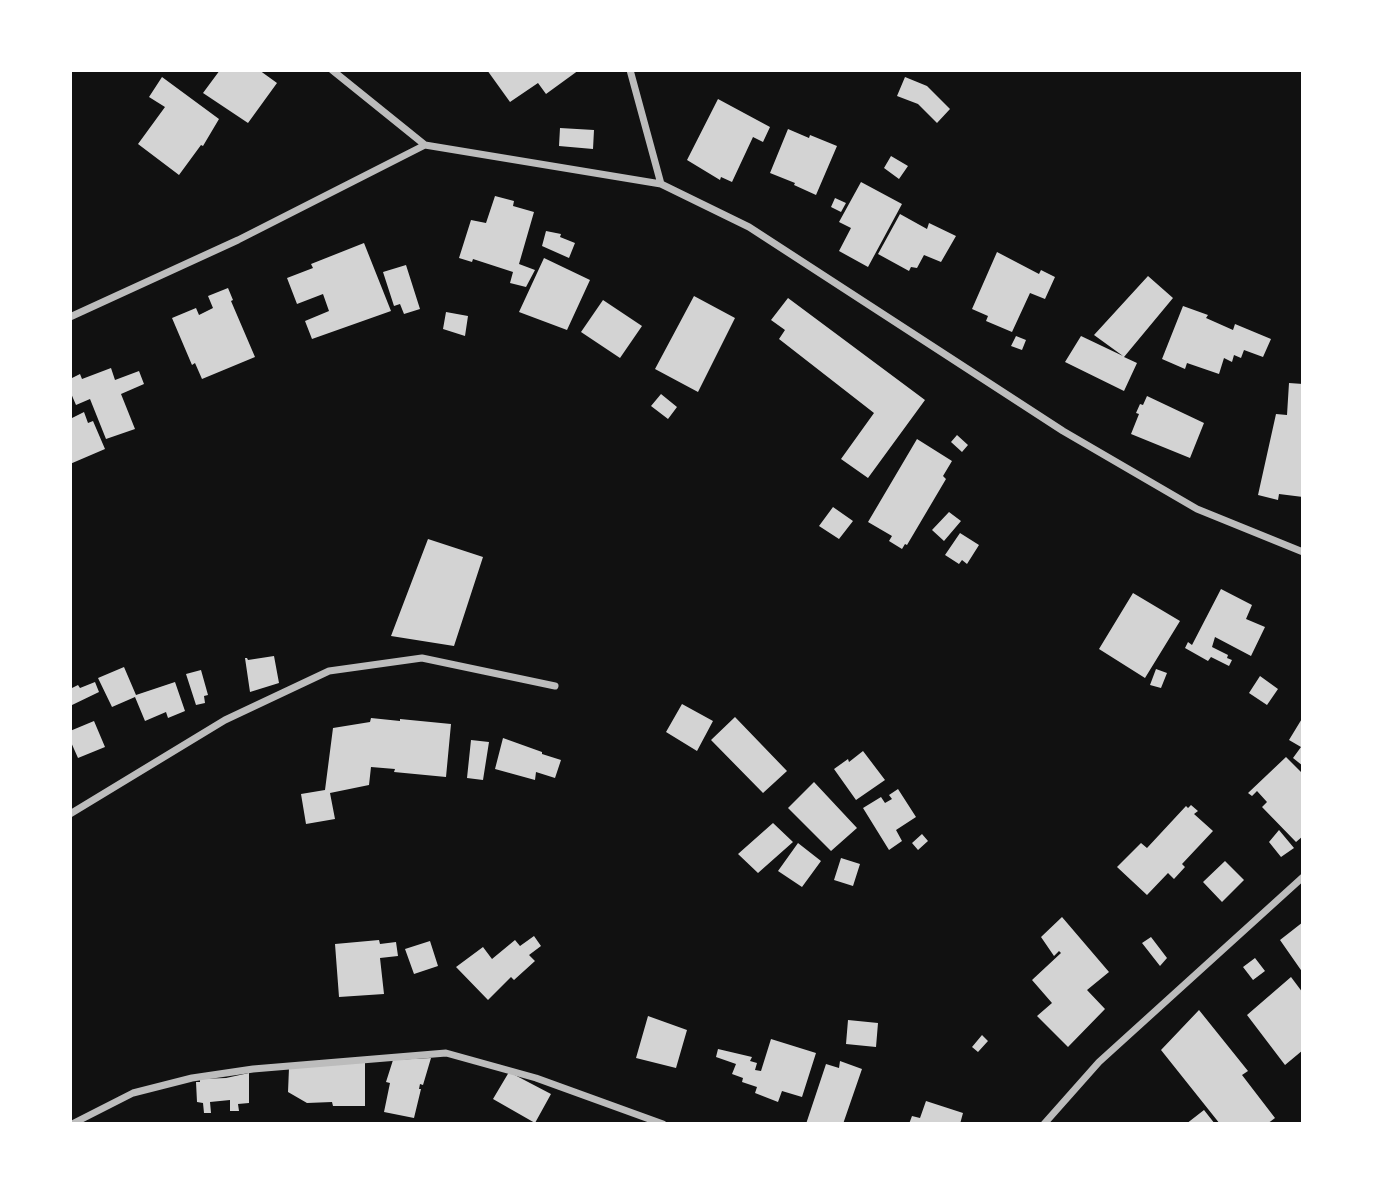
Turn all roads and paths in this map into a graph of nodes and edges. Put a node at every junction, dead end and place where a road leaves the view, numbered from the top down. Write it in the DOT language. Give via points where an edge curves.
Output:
graph roads {
  1 [pos="332,70"];
  2 [pos="630,70"];
  3 [pos="425,145"];
  4 [pos="661,184"];
  5 [pos="70,317"];
  6 [pos="1303,552"];
  7 [pos="555,686"];
  8 [pos="70,814"];
  9 [pos="1303,877"];
  10 [pos="72,1124"];
  11 [pos="663,1124"];
  12 [pos="1044,1124"];
  1 -- 3 [label="street"];
  2 -- 4 [label="street"];
  3 -- 4 [label="street"];
  3 -- 5 [label="street" via="238,240"];
  4 -- 6 [label="street" via="749,228 1063,432 1197,509"];
  7 -- 8 [label="street" via="422,658 329,671 225,720"];
  9 -- 12 [label="street" via="1099,1062"];
  10 -- 11 [label="street" via="133,1093 192,1078 446,1054 537,1077"];
}
